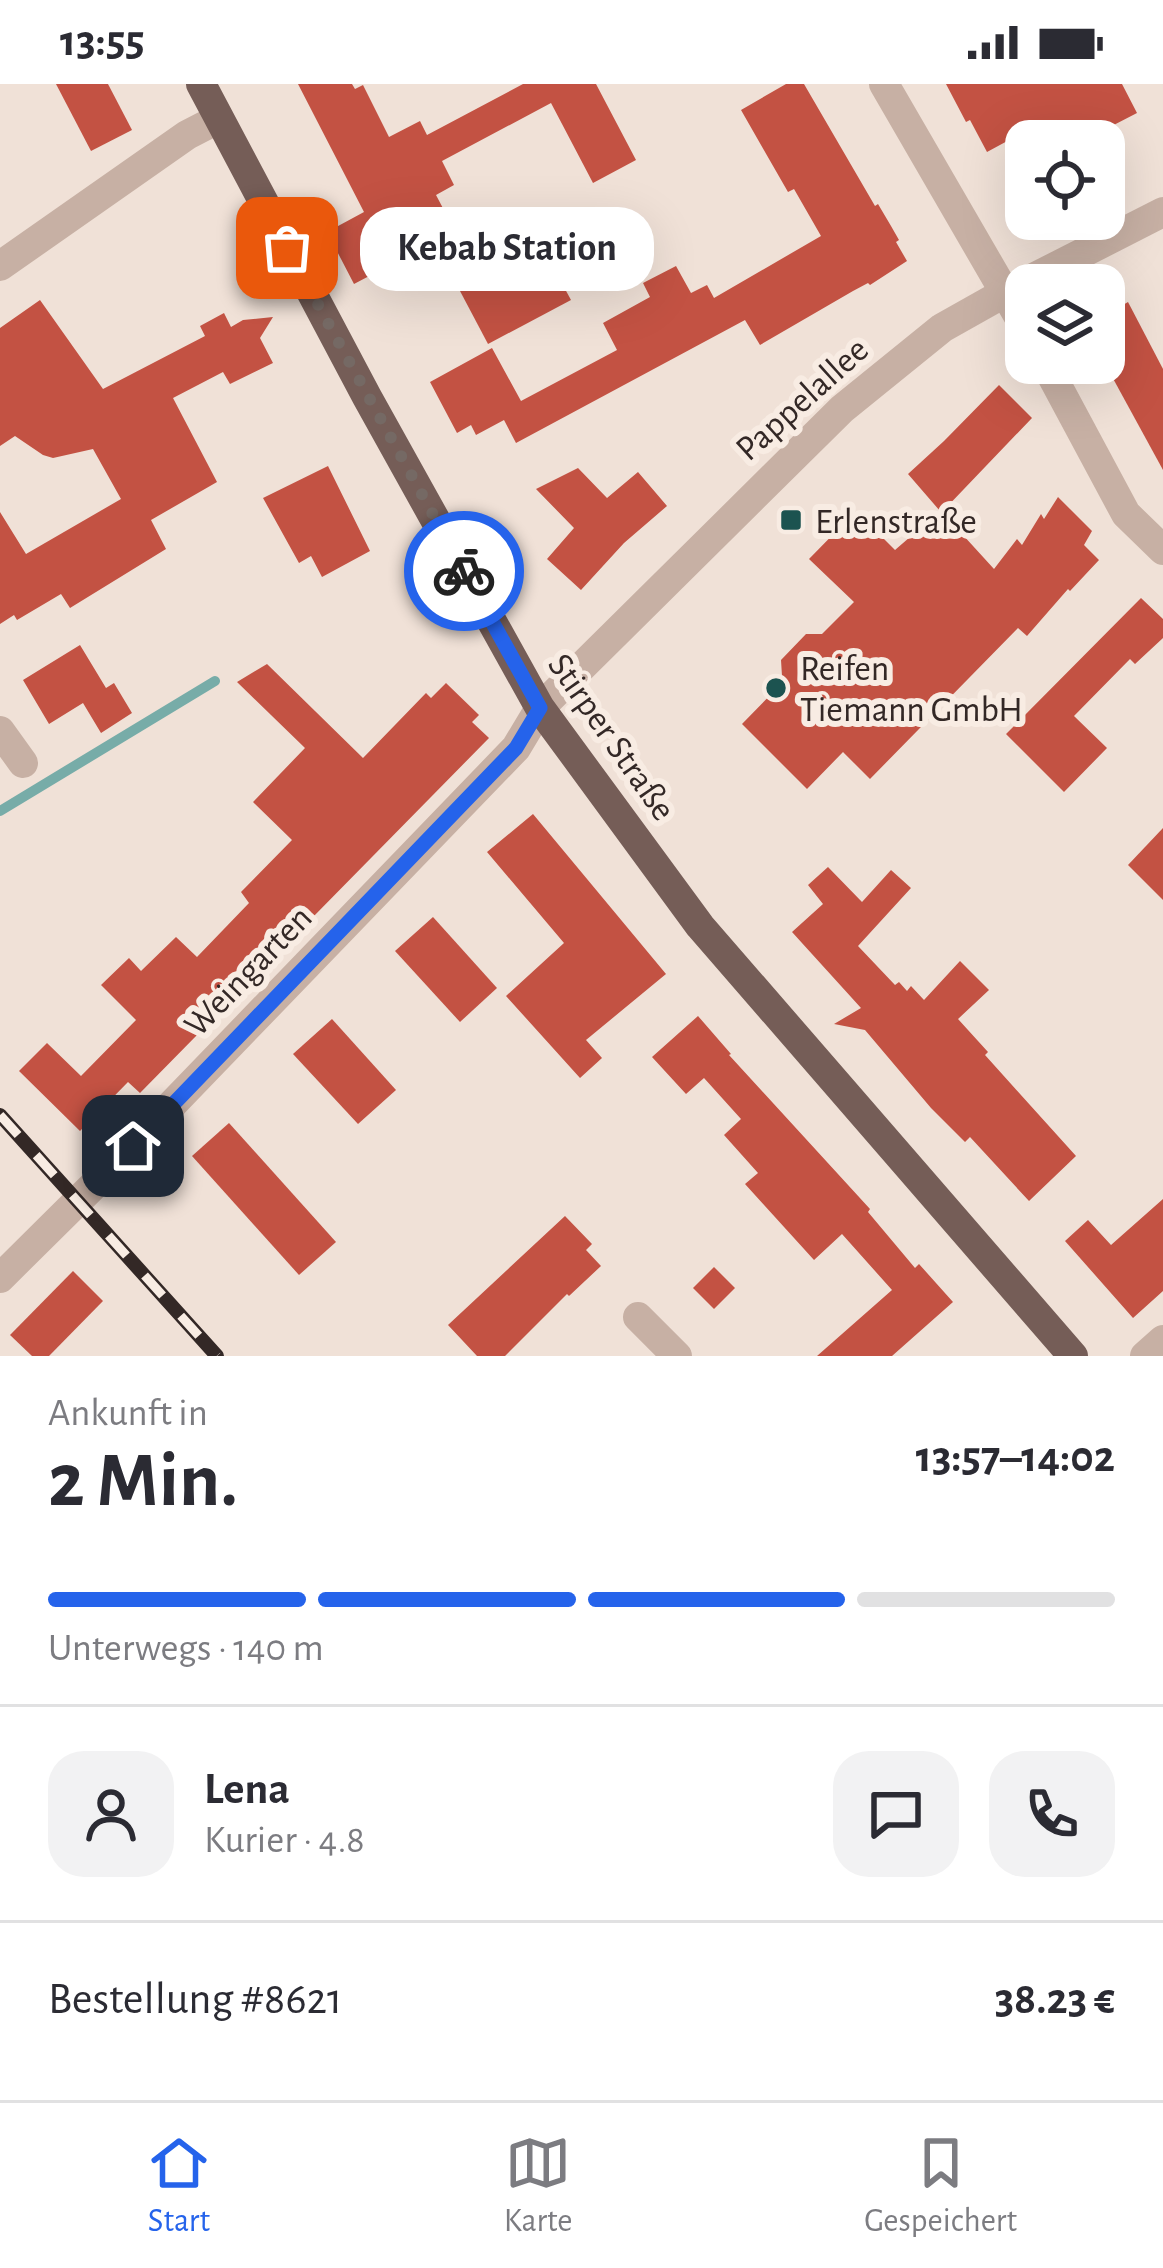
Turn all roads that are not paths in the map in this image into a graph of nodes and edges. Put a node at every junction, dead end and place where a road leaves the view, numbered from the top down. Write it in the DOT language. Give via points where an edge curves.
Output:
graph roads {
  1 [pos="201,84"];
  2 [pos="884,84"];
  3 [pos="218,118"];
  4 [pos="1163,212"];
  5 [pos="1061,264"];
  6 [pos="0,266"];
  7 [pos="1005,290"];
  8 [pos="1005,293"];
  9 [pos="1056,384"];
  10 [pos="1163,550"];
  11 [pos="540,708"];
  12 [pos="0,731"];
  13 [pos="23,763"];
  14 [pos="0,1278"];
  15 [pos="638,1317"];
  16 [pos="1163,1340"];
  17 [pos="676,1356"];
  18 [pos="1073,1356"];
  19 [pos="1145,1356"];
  1 -- 3 [label="main road, Stirper Straße"];
  2 -- 7 [label="street"];
  3 -- 6 [label="street"];
  3 -- 11 [label="main road, Stirper Straße"];
  4 -- 5 [label="street, Pappelallee"];
  8 -- 11 [label="street, Pappelallee" via="942,328 842,409"];
  9 -- 10 [label="street" via="1126,514"];
  11 -- 14 [label="street, Weingarten" via="516,748"];
  11 -- 18 [label="main road, Stirper Straße" via="700,926"];
  12 -- 13 [label="street"];
  15 -- 17 [label="street"];
  16 -- 19 [label="street"];
}
